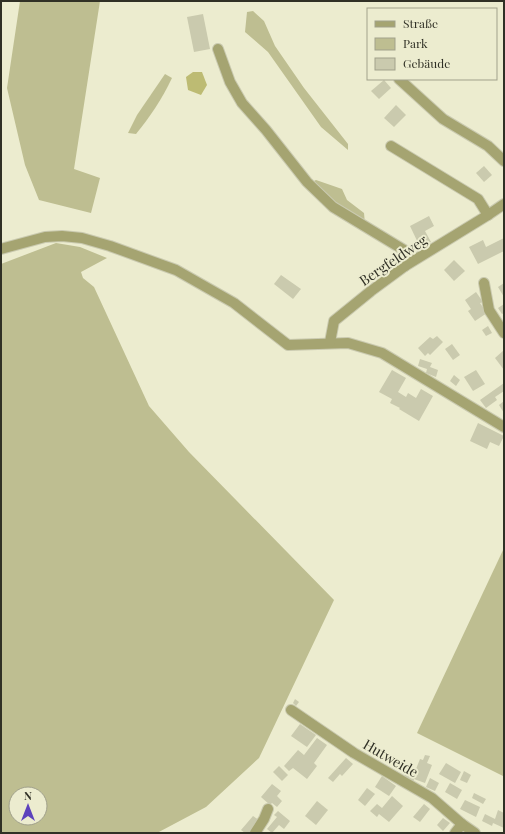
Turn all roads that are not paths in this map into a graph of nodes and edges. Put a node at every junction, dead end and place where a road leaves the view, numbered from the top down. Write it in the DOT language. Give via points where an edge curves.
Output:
graph roads {
  1 [pos="218,49"];
  2 [pos="400,80"];
  3 [pos="391,146"];
  4 [pos="504,160"];
  5 [pos="504,204"];
  6 [pos="488,215"];
  7 [pos="1,249"];
  8 [pos="405,266"];
  9 [pos="484,283"];
  10 [pos="504,333"];
  11 [pos="330,342"];
  12 [pos="504,427"];
  13 [pos="291,710"];
  14 [pos="268,809"];
  15 [pos="462,824"];
  16 [pos="255,833"];
  17 [pos="455,833"];
  18 [pos="475,833"];
  1 -- 8 [label="street" via="230,82 242,103 307,182 332,207 404,250"];
  2 -- 4 [label="street" via="443,119 488,146"];
  3 -- 6 [label="street" via="478,199"];
  5 -- 6 [label="street, Bergfeldweg"];
  6 -- 8 [label="street, Bergfeldweg"];
  7 -- 11 [label="street" via="45,237 82,238 176,270 234,303 288,345"];
  8 -- 11 [label="street, Bergfeldweg" via="334,321"];
  9 -- 10 [label="street" via="489,310"];
  11 -- 12 [label="street" via="348,343 382,353"];
  13 -- 15 [label="street, Hutweide" via="354,753 432,798"];
  14 -- 16 [label="street"];
  15 -- 17 [label="street"];
  15 -- 18 [label="street, Hutweide"];
}
